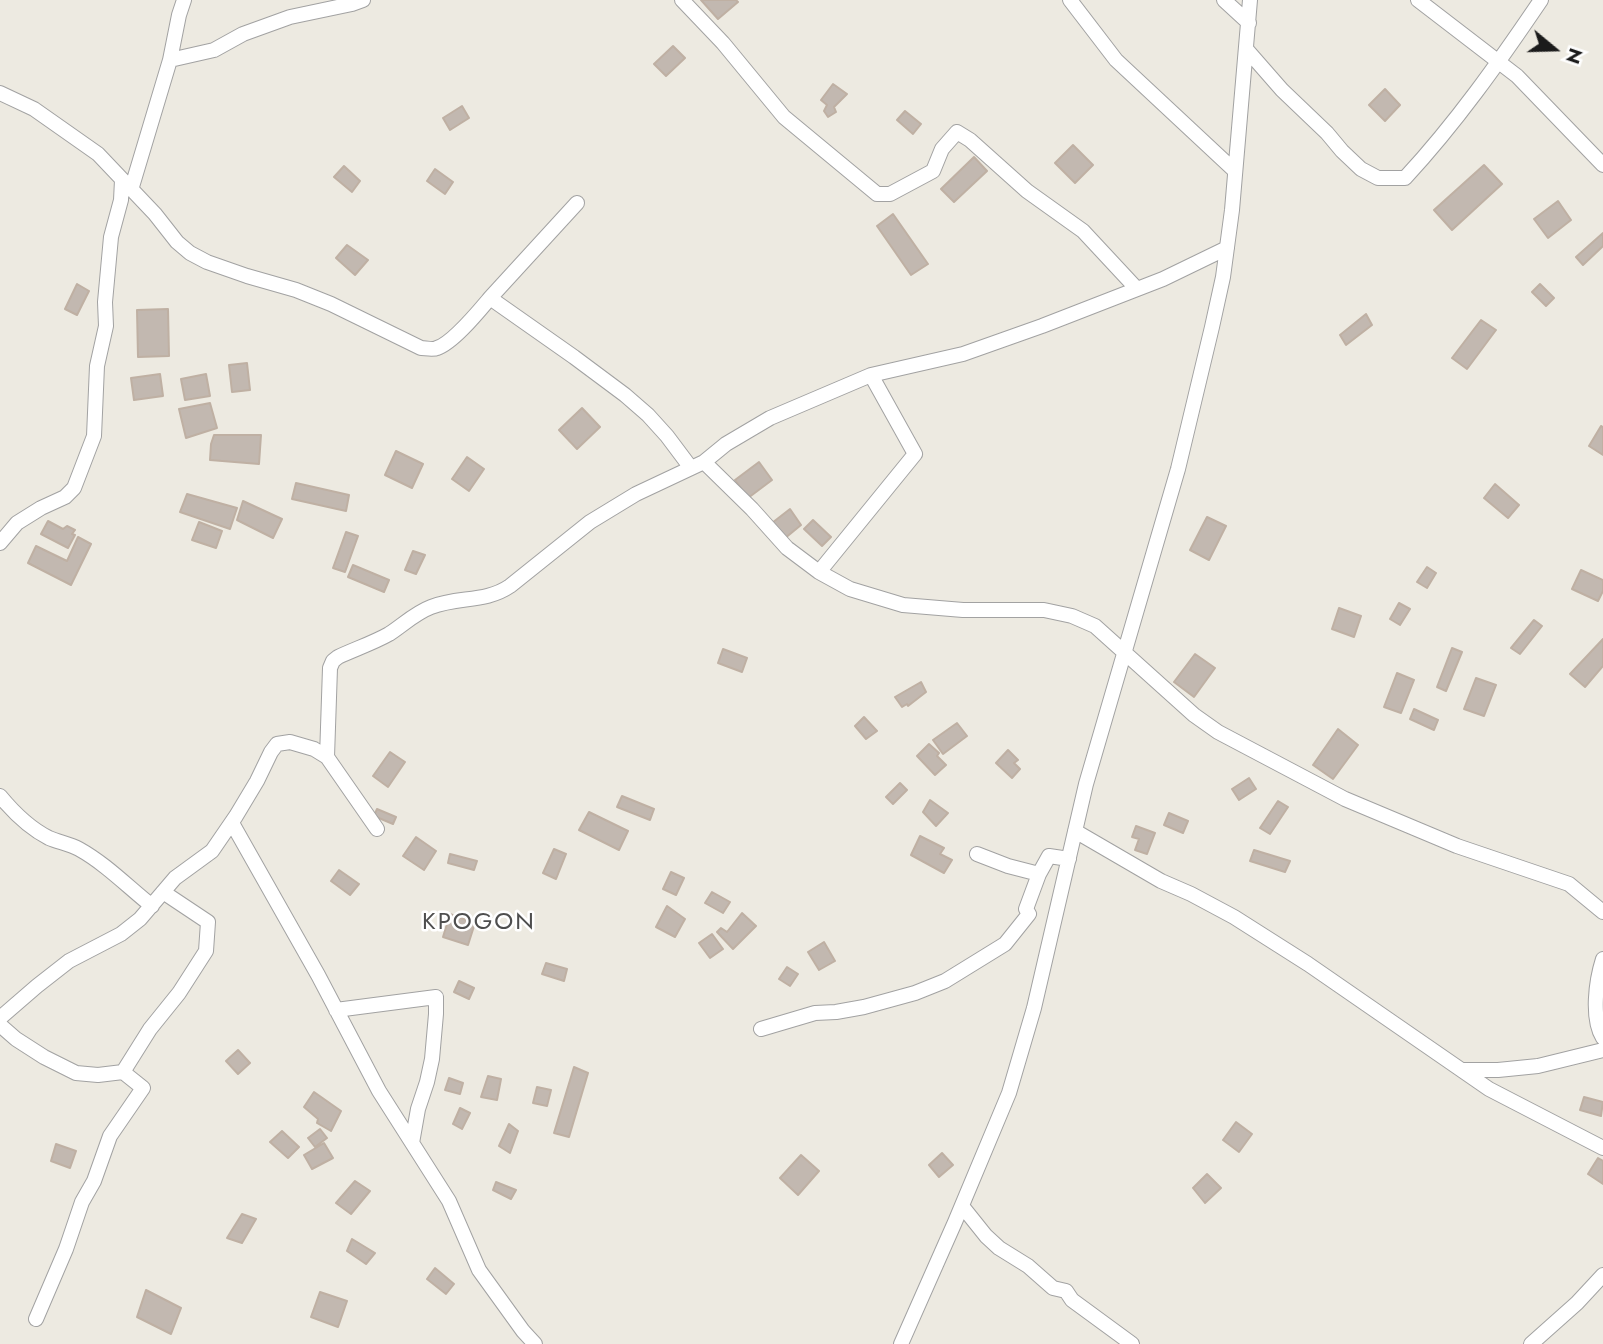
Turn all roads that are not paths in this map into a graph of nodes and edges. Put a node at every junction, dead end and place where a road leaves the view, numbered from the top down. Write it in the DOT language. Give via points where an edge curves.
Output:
graph roads {
  1 [pos="184,0"];
  2 [pos="363,0"];
  3 [pos="682,0"];
  4 [pos="1070,0"];
  5 [pos="1224,0"];
  6 [pos="1250,0"];
  7 [pos="1418,0"];
  8 [pos="1541,0"];
  9 [pos="1249,23"];
  10 [pos="1247,50"];
  11 [pos="170,60"];
  12 [pos="1499,63"];
  13 [pos="0,93"];
  14 [pos="1603,165"];
  15 [pos="1235,171"];
  16 [pos="127,185"];
  17 [pos="577,203"];
  18 [pos="1227,248"];
  19 [pos="1137,289"];
  20 [pos="490,298"];
  21 [pos="871,376"];
  22 [pos="697,465"];
  23 [pos="0,543"];
  24 [pos="818,572"];
  25 [pos="1124,652"];
  26 [pos="327,757"];
  27 [pos="0,796"];
  28 [pos="232,823"];
  29 [pos="377,829"];
  30 [pos="1075,831"];
  31 [pos="977,854"];
  32 [pos="1069,859"];
  33 [pos="1039,874"];
  34 [pos="163,892"];
  35 [pos="152,906"];
  36 [pos="1603,912"];
  37 [pos="1603,959"];
  38 [pos="337,1010"];
  39 [pos="0,1018"];
  40 [pos="0,1025"];
  41 [pos="761,1029"];
  42 [pos="1603,1038"];
  43 [pos="1603,1050"];
  44 [pos="1460,1070"];
  45 [pos="123,1072"];
  46 [pos="412,1143"];
  47 [pos="1603,1148"];
  48 [pos="962,1206"];
  49 [pos="1603,1275"];
  50 [pos="36,1319"];
  51 [pos="536,1344"];
  52 [pos="901,1344"];
  53 [pos="1132,1344"];
  54 [pos="1531,1344"];
  1 -- 11 [label="street"];
  2 -- 11 [label="street" via="290,17 214,50"];
  3 -- 19 [label="street" via="784,117 877,194 890,194 933,171 942,149 957,132 1083,231"];
  4 -- 15 [label="street" via="1116,60"];
  5 -- 9 [label="street"];
  6 -- 9 [label="street"];
  7 -- 12 [label="street"];
  8 -- 12 [label="street"];
  9 -- 10 [label="street"];
  10 -- 12 [label="street" via="1342,151 1378,177 1405,178"];
  10 -- 15 [label="street"];
  11 -- 16 [label="street"];
  12 -- 14 [label="street"];
  13 -- 16 [label="street" via="34,108 87,146"];
  15 -- 18 [label="street"];
  16 -- 20 [label="street" via="177,242 206,262 331,304 421,348 436,349 452,338"];
  16 -- 23 [label="street" via="111,237 94,436 74,488 17,523"];
  17 -- 20 [label="street"];
  18 -- 19 [label="street"];
  18 -- 25 [label="street" via="1178,469"];
  19 -- 21 [label="street" via="964,354"];
  20 -- 22 [label="street" via="625,395"];
  21 -- 22 [label="street" via="770,418"];
  21 -- 24 [label="street" via="915,454"];
  22 -- 24 [label="street"];
  22 -- 26 [label="street" via="590,522 498,594 431,607 389,634 338,657 330,668"];
  24 -- 25 [label="street" via="850,589 903,605 1044,610 1072,617 1095,626"];
  25 -- 30 [label="street"];
  25 -- 36 [label="street" via="1218,732 1345,799 1457,846 1569,884"];
  26 -- 28 [label="street" via="314,748 277,744"];
  26 -- 29 [label="street"];
  27 -- 35 [label="street" via="31,828 99,862"];
  28 -- 34 [label="street" via="212,851"];
  28 -- 38 [label="street"];
  30 -- 32 [label="street"];
  30 -- 44 [label="street" via="1234,917"];
  31 -- 33 [label="street"];
  32 -- 33 [label="street" via="1049,856"];
  32 -- 48 [label="street" via="1009,1093"];
  33 -- 41 [label="street" via="1026,909 1029,914 1005,944 945,981 864,1007 815,1013"];
  34 -- 35 [label="street"];
  34 -- 45 [label="street" via="208,922 206,951"];
  35 -- 39 [label="street" via="121,934 69,961"];
  37 -- 42 [label="street" via="1595,1013"];
  38 -- 46 [label="street"];
  38 -- 46 [label="street" via="436,997 432,1059"];
  40 -- 45 [label="street" via="44,1057 76,1073"];
  43 -- 44 [label="street" via="1538,1066"];
  44 -- 47 [label="street"];
  45 -- 50 [label="street" via="143,1088 110,1136"];
  46 -- 51 [label="street" via="449,1201 479,1270"];
  48 -- 52 [label="street"];
  48 -- 53 [label="street" via="999,1248 1053,1288 1066,1291"];
  49 -- 54 [label="street"];
}
